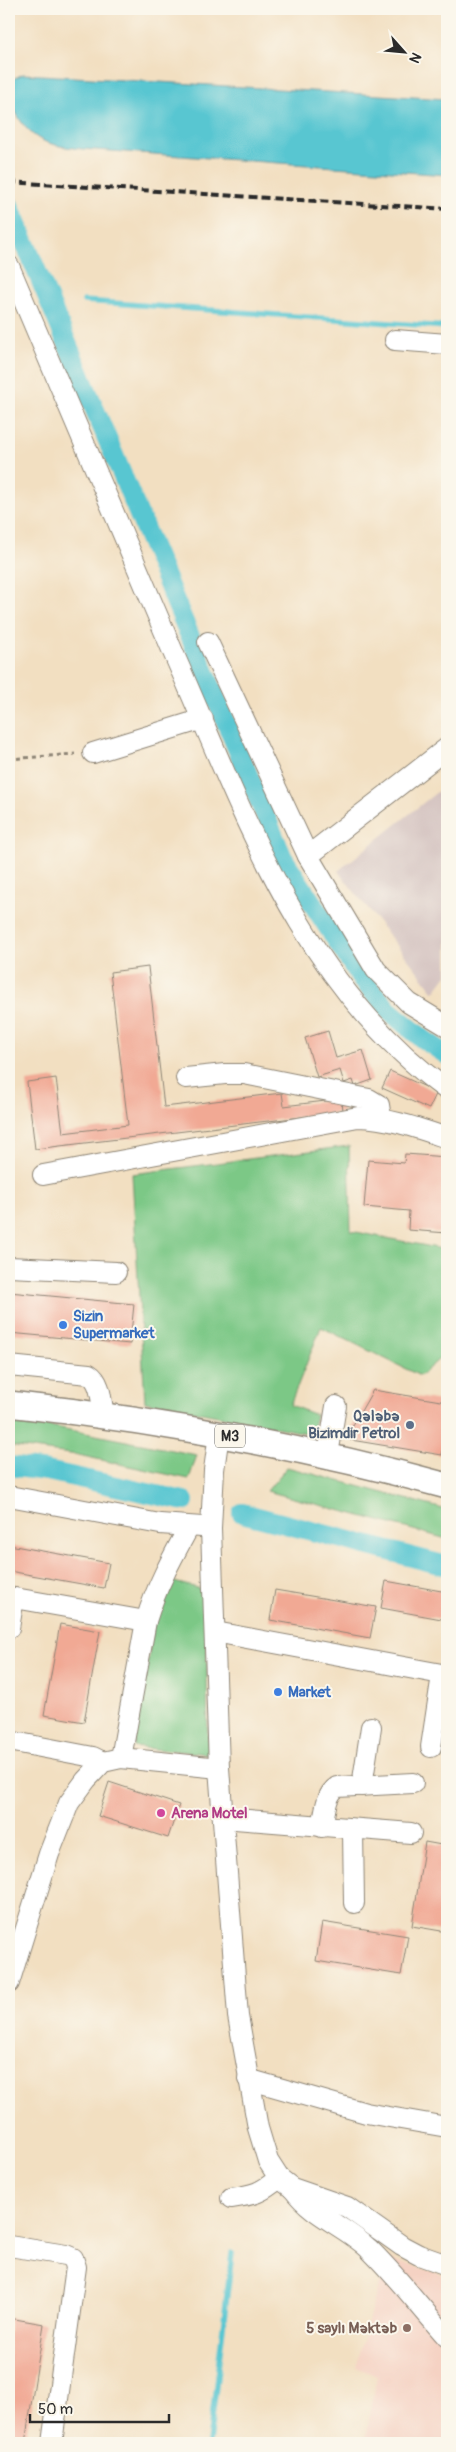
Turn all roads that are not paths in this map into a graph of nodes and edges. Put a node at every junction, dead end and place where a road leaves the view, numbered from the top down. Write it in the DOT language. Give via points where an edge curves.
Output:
graph roads {
  1 [pos="9,266"];
  2 [pos="396,340"];
  3 [pos="447,344"];
  4 [pos="208,642"];
  5 [pos="203,720"];
  6 [pos="447,748"];
  7 [pos="93,753"];
  8 [pos="308,856"];
  9 [pos="447,1026"];
  10 [pos="186,1078"];
  11 [pos="447,1090"];
  12 [pos="381,1118"];
  13 [pos="447,1138"];
  14 [pos="43,1175"];
  15 [pos="9,1267"];
  16 [pos="116,1272"];
  17 [pos="9,1366"];
  18 [pos="9,1404"];
  19 [pos="336,1406"];
  20 [pos="104,1416"];
  21 [pos="220,1434"];
  22 [pos="328,1456"];
  23 [pos="447,1486"];
  24 [pos="9,1496"];
  25 [pos="189,1527"];
  26 [pos="211,1528"];
  27 [pos="12,1598"];
  28 [pos="146,1621"];
  29 [pos="15,1629"];
  30 [pos="215,1632"];
  31 [pos="444,1675"];
  32 [pos="371,1727"];
  33 [pos="9,1742"];
  34 [pos="431,1747"];
  35 [pos="112,1760"];
  36 [pos="219,1768"];
  37 [pos="413,1783"];
  38 [pos="362,1786"];
  39 [pos="224,1818"];
  40 [pos="322,1827"];
  41 [pos="353,1830"];
  42 [pos="411,1833"];
  43 [pos="354,1903"];
  44 [pos="13,1955"];
  45 [pos="9,1983"];
  46 [pos="248,2079"];
  47 [pos="447,2127"];
  48 [pos="285,2183"];
  49 [pos="231,2198"];
  50 [pos="9,2246"];
  51 [pos="447,2265"];
  52 [pos="447,2337"];
  53 [pos="52,2443"];
  1 -- 5 [label="street"];
  2 -- 3 [label="street"];
  4 -- 8 [label="street"];
  5 -- 7 [label="street"];
  5 -- 11 [label="street" via="270,874 307,938 338,982 380,1031"];
  6 -- 8 [label="street"];
  8 -- 9 [label="street" via="376,970 409,1003"];
  10 -- 12 [label="street" via="244,1074 369,1099 379,1105"];
  12 -- 13 [label="street"];
  12 -- 14 [label="street" via="358,1117"];
  15 -- 16 [label="street"];
  17 -- 20 [label="street" via="89,1374 98,1384"];
  18 -- 20 [label="main road, M3"];
  19 -- 22 [label="street"];
  20 -- 21 [label="main road, M3"];
  21 -- 22 [label="main road, M3"];
  21 -- 26 [label="street" via="214,1470"];
  22 -- 23 [label="main road, M3"];
  24 -- 25 [label="street"];
  25 -- 26 [label="street"];
  25 -- 28 [label="street" via="161,1577"];
  26 -- 30 [label="street"];
  27 -- 28 [label="street"];
  27 -- 29 [label="street"];
  28 -- 35 [label="street"];
  30 -- 31 [label="street"];
  30 -- 36 [label="street"];
  31 -- 34 [label="street"];
  32 -- 38 [label="street"];
  33 -- 35 [label="street"];
  35 -- 36 [label="street"];
  35 -- 44 [label="street" via="86,1780 69,1803"];
  36 -- 39 [label="street"];
  37 -- 38 [label="street"];
  38 -- 40 [label="street" via="332,1790"];
  39 -- 40 [label="street"];
  39 -- 46 [label="street" via="238,2016"];
  40 -- 41 [label="street"];
  41 -- 42 [label="street"];
  41 -- 43 [label="street"];
  44 -- 45 [label="street"];
  46 -- 47 [label="street" via="366,2113"];
  46 -- 48 [label="street" via="268,2161"];
  48 -- 49 [label="street" via="255,2195"];
  48 -- 51 [label="street" via="347,2208 402,2246"];
  48 -- 52 [label="street" via="304,2204 368,2248"];
  50 -- 53 [label="street" via="66,2255 73,2258 76,2267"];
}
